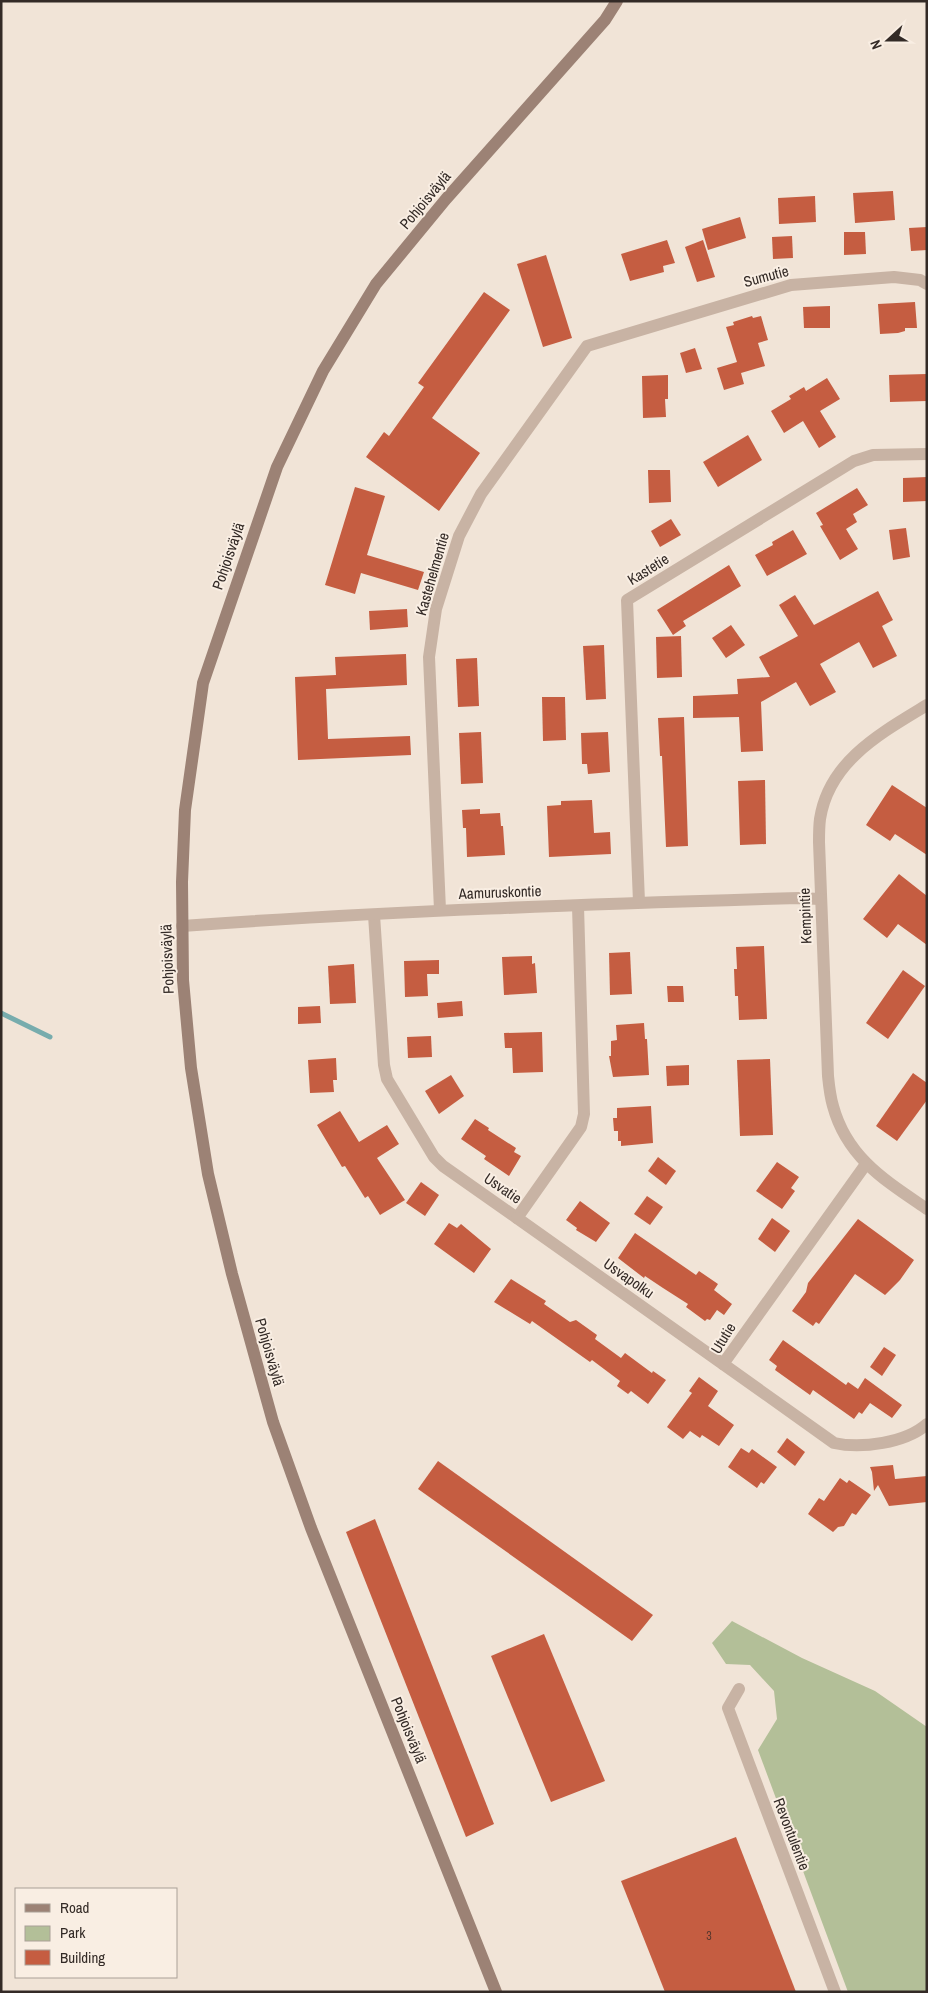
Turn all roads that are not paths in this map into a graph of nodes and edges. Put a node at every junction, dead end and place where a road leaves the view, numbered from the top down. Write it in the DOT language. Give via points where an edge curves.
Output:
graph roads {
  1 [pos="616,1"];
  2 [pos="927,284"];
  3 [pos="617,336"];
  4 [pos="927,454"];
  5 [pos="927,706"];
  6 [pos="820,899"];
  7 [pos="639,902"];
  8 [pos="578,906"];
  9 [pos="440,910"];
  10 [pos="374,915"];
  11 [pos="182,926"];
  12 [pos="866,1164"];
  13 [pos="927,1209"];
  14 [pos="517,1218"];
  15 [pos="723,1364"];
  16 [pos="927,1424"];
  17 [pos="739,1689"];
  18 [pos="496,1992"];
  19 [pos="835,1992"];
  1 -- 11 [label="main road, Pohjoisväylä" via="605,20 446,199 376,284 323,371 277,467 203,683 185,810"];
  2 -- 3 [label="street, Sumutie" via="894,277 791,285"];
  3 -- 9 [label="street, Kastehelmentie" via="587,346 481,494 459,536 436,609 429,657"];
  4 -- 7 [label="street, Kastetie" via="873,455 854,461 627,600"];
  5 -- 6 [label="street, Kempintie" via="861,748 835,780 820,819"];
  6 -- 7 [label="street, Aamuruskontie"];
  6 -- 12 [label="street, Kempintie" via="828,1076 833,1106 842,1132"];
  7 -- 8 [label="street, Aamuruskontie"];
  8 -- 9 [label="street, Aamuruskontie"];
  8 -- 14 [label="street, Usvatie" via="584,1114 581,1127"];
  9 -- 10 [label="street, Aamuruskontie"];
  10 -- 11 [label="street, Aamuruskontie"];
  10 -- 14 [label="street, Usvatie" via="384,1064 388,1079 434,1157"];
  11 -- 18 [label="main road, Pohjoisväylä" via="191,1068 208,1174 273,1422 311,1528"];
  12 -- 13 [label="street, Kempintie"];
  12 -- 15 [label="street, Ututie"];
  14 -- 15 [label="street, Usvapolku"];
  15 -- 16 [label="street, Ututie" via="834,1443 848,1446 900,1439 917,1433"];
  17 -- 19 [label="street, Revontulentie" via="728,1708"];
}
